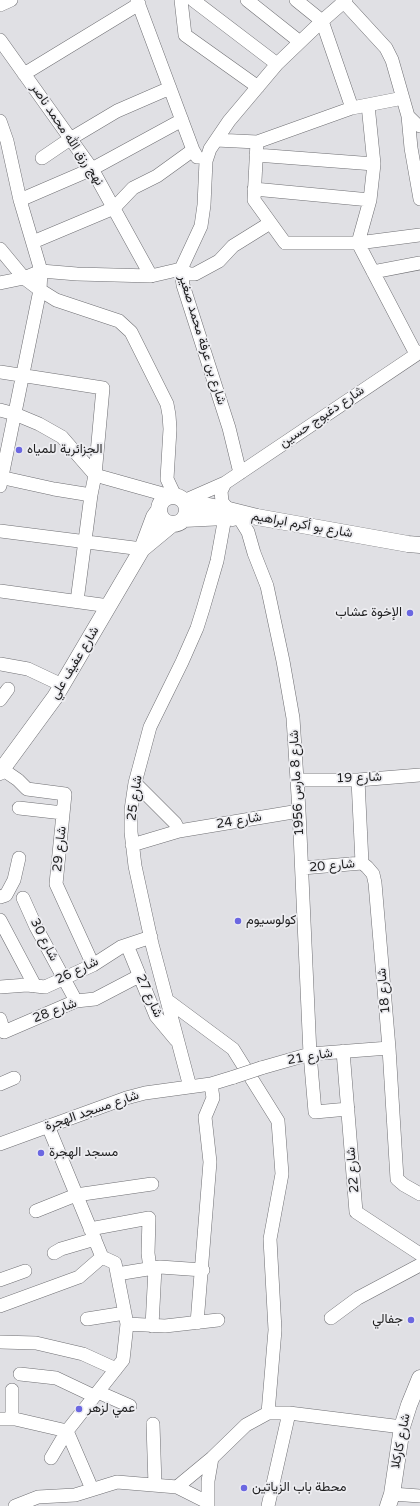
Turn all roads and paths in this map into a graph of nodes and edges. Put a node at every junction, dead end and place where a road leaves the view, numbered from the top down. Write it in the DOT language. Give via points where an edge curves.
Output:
graph roads {
  1 [pos="11,0"];
  2 [pos="181,0"];
  3 [pos="193,0"];
  4 [pos="247,0"];
  5 [pos="296,0"];
  6 [pos="344,0"];
  7 [pos="138,2"];
  8 [pos="0,5"];
  9 [pos="322,21"];
  10 [pos="0,40"];
  11 [pos="300,42"];
  12 [pos="277,64"];
  13 [pos="24,74"];
  14 [pos="258,87"];
  15 [pos="170,88"];
  16 [pos="403,98"];
  17 [pos="368,105"];
  18 [pos="352,108"];
  19 [pos="408,116"];
  20 [pos="182,120"];
  21 [pos="0,121"];
  22 [pos="420,126"];
  23 [pos="70,139"];
  24 [pos="216,140"];
  25 [pos="256,148"];
  26 [pos="193,150"];
  27 [pos="42,158"];
  28 [pos="206,161"];
  29 [pos="374,164"];
  30 [pos="92,168"];
  31 [pos="254,189"];
  32 [pos="419,193"];
  33 [pos="20,200"];
  34 [pos="370,200"];
  35 [pos="114,208"];
  36 [pos="270,223"];
  37 [pos="420,236"];
  38 [pos="33,242"];
  39 [pos="358,243"];
  40 [pos="0,248"];
  41 [pos="420,263"];
  42 [pos="181,269"];
  43 [pos="41,271"];
  44 [pos="373,272"];
  45 [pos="151,276"];
  46 [pos="24,278"];
  47 [pos="0,283"];
  48 [pos="40,290"];
  49 [pos="418,353"];
  50 [pos="0,372"];
  51 [pos="22,376"];
  52 [pos="0,410"];
  53 [pos="15,414"];
  54 [pos="240,473"];
  55 [pos="95,475"];
  56 [pos="1,480"];
  57 [pos="225,483"];
  58 [pos="91,495"];
  59 [pos="170,502"];
  60 [pos="231,516"];
  61 [pos="178,522"];
  62 [pos="0,531"];
  63 [pos="86,542"];
  64 [pos="420,545"];
  65 [pos="142,549"];
  66 [pos="420,550"];
  67 [pos="0,591"];
  68 [pos="77,601"];
  69 [pos="109,606"];
  70 [pos="0,664"];
  71 [pos="62,685"];
  72 [pos="1,771"];
  73 [pos="420,774"];
  74 [pos="298,780"];
  75 [pos="358,780"];
  76 [pos="135,783"];
  77 [pos="20,808"];
  78 [pos="299,811"];
  79 [pos="63,813"];
  80 [pos="179,831"];
  81 [pos="132,845"];
  82 [pos="19,858"];
  83 [pos="362,863"];
  84 [pos="302,868"];
  85 [pos="0,897"];
  86 [pos="23,898"];
  87 [pos="0,920"];
  88 [pos="151,937"];
  89 [pos="127,945"];
  90 [pos="93,965"];
  91 [pos="139,976"];
  92 [pos="64,978"];
  93 [pos="35,986"];
  94 [pos="0,987"];
  95 [pos="167,1000"];
  96 [pos="76,1002"];
  97 [pos="0,1022"];
  98 [pos="179,1044"];
  99 [pos="389,1048"];
  100 [pos="343,1051"];
  101 [pos="310,1054"];
  102 [pos="234,1077"];
  103 [pos="14,1078"];
  104 [pos="0,1084"];
  105 [pos="211,1084"];
  106 [pos="190,1087"];
  107 [pos="348,1109"];
  108 [pos="48,1126"];
  109 [pos="0,1144"];
  110 [pos="152,1184"];
  111 [pos="420,1194"];
  112 [pos="76,1195"];
  113 [pos="36,1211"];
  114 [pos="92,1234"];
  115 [pos="54,1253"];
  116 [pos="420,1254"];
  117 [pos="102,1257"];
  118 [pos="420,1265"];
  119 [pos="153,1269"];
  120 [pos="203,1270"];
  121 [pos="24,1271"];
  122 [pos="117,1274"];
  123 [pos="0,1280"];
  124 [pos="0,1306"];
  125 [pos="331,1318"];
  126 [pos="87,1319"];
  127 [pos="126,1319"];
  128 [pos="218,1320"];
  129 [pos="197,1323"];
  130 [pos="152,1326"];
  131 [pos="0,1342"];
  132 [pos="116,1369"];
  133 [pos="20,1374"];
  134 [pos="420,1378"];
  135 [pos="12,1390"];
  136 [pos="96,1394"];
  137 [pos="130,1406"];
  138 [pos="414,1406"];
  139 [pos="268,1413"];
  140 [pos="289,1413"];
  141 [pos="6,1419"];
  142 [pos="153,1424"];
  143 [pos="402,1427"];
  144 [pos="67,1431"];
  145 [pos="51,1458"];
  146 [pos="212,1458"];
  147 [pos="155,1485"];
  148 [pos="177,1487"];
  149 [pos="420,1496"];
  150 [pos="78,1498"];
  151 [pos="390,1500"];
  152 [pos="207,1504"];
  153 [pos="15,1506"];
  154 [pos="268,1506"];
  1 -- 8 [label="street"];
  2 -- 14 [label="street" via="185,35"];
  3 -- 12 [label="street"];
  4 -- 11 [label="street"];
  5 -- 9 [label="street"];
  6 -- 9 [label="street, شارع بن عرفة محمد صغير"];
  6 -- 16 [label="street" via="386,48"];
  7 -- 13 [label="street"];
  7 -- 15 [label="street"];
  9 -- 11 [label="street, شارع بن عرفة محمد صغير"];
  9 -- 18 [label="street"];
  10 -- 13 [label="street, نهج رزق الله محمد ناصر"];
  11 -- 12 [label="street, شارع بن عرفة محمد صغير"];
  12 -- 14 [label="street, شارع بن عرفة محمد صغير"];
  13 -- 23 [label="street, نهج رزق الله محمد ناصر"];
  14 -- 24 [label="street, شارع بن عرفة محمد صغير"];
  15 -- 20 [label="street"];
  15 -- 23 [label="street" via="117,111"];
  16 -- 17 [label="street"];
  16 -- 19 [label="street"];
  17 -- 18 [label="street"];
  17 -- 29 [label="street"];
  18 -- 25 [label="street"];
  19 -- 22 [label="street"];
  19 -- 32 [label="street"];
  20 -- 26 [label="street"];
  20 -- 30 [label="street"];
  21 -- 33 [label="street"];
  23 -- 27 [label="street"];
  23 -- 30 [label="street, نهج رزق الله محمد ناصر"];
  24 -- 25 [label="street"];
  24 -- 28 [label="street, شارع بن عرفة محمد صغير"];
  25 -- 29 [label="street"];
  25 -- 31 [label="street"];
  26 -- 28 [label="street"];
  26 -- 35 [label="street" via="157,176 133,188"];
  28 -- 42 [label="street, شارع بن عرفة محمد صغير" via="201,226"];
  29 -- 34 [label="street"];
  30 -- 33 [label="street"];
  30 -- 35 [label="street, نهج رزق الله محمد ناصر"];
  31 -- 34 [label="street"];
  31 -- 36 [label="street" via="254,200"];
  33 -- 38 [label="street"];
  34 -- 39 [label="street"];
  35 -- 38 [label="street"];
  35 -- 45 [label="street, نهج رزق الله محمد ناصر"];
  36 -- 39 [label="street" via="285,243"];
  36 -- 42 [label="street" via="233,246 219,261 195,274 189,274"];
  37 -- 39 [label="street"];
  38 -- 43 [label="street"];
  39 -- 44 [label="street"];
  40 -- 46 [label="street"];
  41 -- 44 [label="street"];
  42 -- 45 [label="street"];
  42 -- 54 [label="street, شارع بن عرفة محمد صغير" via="183,285 229,428"];
  43 -- 45 [label="street"];
  43 -- 46 [label="street"];
  43 -- 48 [label="street"];
  44 -- 49 [label="street"];
  46 -- 47 [label="street"];
  46 -- 48 [label="street"];
  48 -- 51 [label="street"];
  48 -- 59 [label="street" via="56,300 119,321 131,332 169,415 167,479"];
  49 -- 54 [label="street, شارع دغبوج حسين"];
  50 -- 51 [label="street"];
  51 -- 53 [label="street"];
  51 -- 55 [label="street" via="103,388"];
  52 -- 53 [label="street"];
  53 -- 55 [label="street" via="62,437"];
  53 -- 56 [label="street"];
  54 -- 57 [label="street, شارع دغبوج حسين"];
  55 -- 58 [label="street"];
  55 -- 59 [label="street" via="144,490"];
  56 -- 58 [label="street"];
  57 -- 59 [label="street, شارع دغبوج حسين"];
  57 -- 60 [label="street" via="221,491 222,502"];
  58 -- 63 [label="street"];
  59 -- 60 [label="main road, شارع بو أكرم ابراهيم"];
  59 -- 61 [label="main road" via="188,510"];
  59 -- 61 [label="main road" via="161,518 167,524"];
  59 -- 65 [label="main road, شارع عفيف علي" via="154,517"];
  60 -- 61 [label="main road, شارع بو أكرم ابراهيم"];
  60 -- 64 [label="main road, شارع بو أكرم ابراهيم" via="258,518"];
  60 -- 66 [label="main road, شارع بو أكرم ابراهيم"];
  60 -- 74 [label="street, شارع 8 مارس 1956" via="248,532 267,586 293,718"];
  60 -- 76 [label="street, شارع 25" via="199,622 150,727"];
  61 -- 65 [label="main road, شارع عفيف علي"];
  62 -- 63 [label="street"];
  63 -- 65 [label="street"];
  63 -- 68 [label="street"];
  65 -- 69 [label="main road, شارع عفيف علي"];
  67 -- 68 [label="street"];
  68 -- 69 [label="street"];
  69 -- 71 [label="main road, شارع عفيف علي"];
  70 -- 71 [label="street" via="28,669"];
  71 -- 72 [label="main road, شارع عفيف علي"];
  72 -- 79 [label="street, شارع 29" via="18,780 26,789 65,794"];
  73 -- 75 [label="street, شارع 19"];
  74 -- 75 [label="street, شارع 19"];
  74 -- 78 [label="street, شارع 8 مارس 1956"];
  75 -- 83 [label="street"];
  76 -- 80 [label="street" via="175,823"];
  76 -- 81 [label="street, شارع 25" via="131,810"];
  77 -- 79 [label="street"];
  78 -- 80 [label="street, شارع 24"];
  78 -- 84 [label="street, شارع 8 مارس 1956"];
  79 -- 90 [label="street, شارع 29" via="56,884"];
  80 -- 81 [label="street, شارع 24"];
  81 -- 88 [label="street, شارع 25"];
  82 -- 85 [label="street" via="14,880 6,895"];
  83 -- 84 [label="street, شارع 20"];
  83 -- 99 [label="street, شارع 18" via="373,874 375,883"];
  84 -- 101 [label="street, شارع 8 مارس 1956"];
  86 -- 92 [label="street, شارع 30"];
  87 -- 93 [label="street"];
  88 -- 89 [label="street, شارع 26"];
  88 -- 95 [label="street, شارع 25"];
  89 -- 90 [label="street, شارع 26"];
  89 -- 91 [label="street, شارع 27"];
  90 -- 92 [label="street, شارع 26"];
  91 -- 96 [label="street, شارع 28" via="96,999"];
  91 -- 98 [label="street, شارع 27" via="156,1016"];
  92 -- 93 [label="street, شارع 26" via="45,987"];
  92 -- 96 [label="street, شارع 30"];
  93 -- 94 [label="street, شارع 26"];
  95 -- 98 [label="street, شارع 25"];
  95 -- 139 [label="street" via="233,1049 278,1120 282,1174 270,1239 275,1330"];
  96 -- 97 [label="street, شارع 28" via="4,1032"];
  98 -- 106 [label="street, شارع 25"];
  99 -- 100 [label="street, شارع 21"];
  99 -- 111 [label="street, شارع 18" via="397,1179"];
  100 -- 101 [label="street, شارع 21"];
  100 -- 107 [label="street, شارع 22"];
  101 -- 102 [label="street, شارع 21, bridge"];
  101 -- 107 [label="street, شارع 8 مارس 1956" via="315,1112"];
  102 -- 105 [label="street, شارع مسجد الهجرة"];
  103 -- 104 [label="street"];
  105 -- 106 [label="street, شارع مسجد الهجرة"];
  105 -- 120 [label="street" via="213,1098 205,1117 210,1162"];
  106 -- 108 [label="street, شارع مسجد الهجرة" via="126,1098"];
  107 -- 116 [label="street, شارع 22" via="356,1212"];
  108 -- 109 [label="street, شارع مسجد الهجرة"];
  108 -- 112 [label="street"];
  110 -- 112 [label="street"];
  112 -- 113 [label="street"];
  112 -- 114 [label="street"];
  114 -- 115 [label="street"];
  114 -- 117 [label="street"];
  114 -- 119 [label="street" via="149,1218 148,1253"];
  117 -- 122 [label="street" via="115,1263"];
  117 -- 124 [label="street" via="80,1277"];
  118 -- 125 [label="street" via="358,1298"];
  119 -- 120 [label="street"];
  119 -- 122 [label="street"];
  119 -- 130 [label="street"];
  120 -- 129 [label="street"];
  121 -- 123 [label="street"];
  122 -- 127 [label="street"];
  126 -- 127 [label="street"];
  127 -- 130 [label="street"];
  127 -- 132 [label="street" via="123,1360"];
  128 -- 129 [label="street"];
  129 -- 130 [label="street"];
  131 -- 132 [label="street" via="36,1343 83,1354"];
  132 -- 136 [label="street"];
  133 -- 136 [label="street" via="56,1378"];
  134 -- 138 [label="main road, شارع كاركلا"];
  135 -- 141 [label="street"];
  136 -- 137 [label="street"];
  136 -- 144 [label="street"];
  138 -- 143 [label="main road, شارع كاركلا"];
  139 -- 140 [label="street"];
  139 -- 146 [label="street" via="246,1425"];
  140 -- 143 [label="street"];
  140 -- 154 [label="street"];
  141 -- 144 [label="street"];
  142 -- 147 [label="street"];
  143 -- 151 [label="main road, شارع كاركلا"];
  144 -- 145 [label="street"];
  144 -- 150 [label="street"];
  146 -- 148 [label="street"];
  146 -- 152 [label="street"];
  147 -- 148 [label="street"];
  147 -- 150 [label="street" via="117,1482"];
  148 -- 152 [label="street"];
  149 -- 151 [label="street"];
  150 -- 153 [label="street" via="38,1497"];
}
